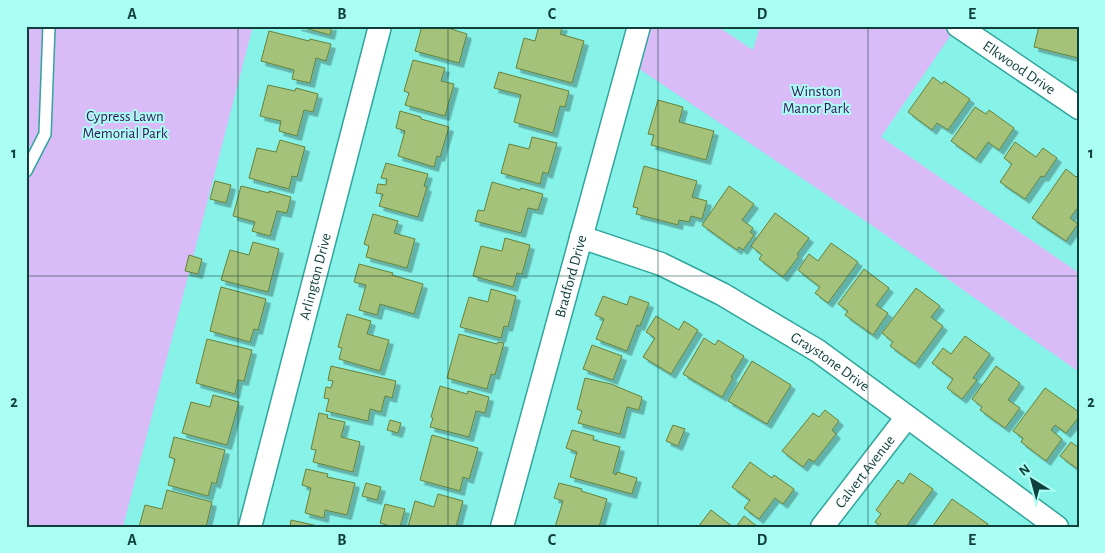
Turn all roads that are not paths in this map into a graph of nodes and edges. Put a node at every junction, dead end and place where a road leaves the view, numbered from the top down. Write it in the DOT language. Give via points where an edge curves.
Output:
graph roads {
  1 [pos="49,26"];
  2 [pos="380,26"];
  3 [pos="639,26"];
  4 [pos="958,26"];
  5 [pos="1079,108"];
  6 [pos="26,171"];
  7 [pos="581,237"];
  8 [pos="907,416"];
  9 [pos="250,527"];
  10 [pos="502,527"];
  11 [pos="822,527"];
  12 [pos="1057,527"];
  1 -- 6 [label="lane" via="45,134"];
  2 -- 9 [label="street, Arlington Drive"];
  3 -- 7 [label="street, Bradford Drive"];
  4 -- 5 [label="street, Elkwood Drive"];
  7 -- 8 [label="street, Graystone Drive" via="661,264 722,294 818,351"];
  7 -- 10 [label="street, Bradford Drive"];
  8 -- 11 [label="street, Calvert Avenue"];
  8 -- 12 [label="street, Graystone Drive"];
}
